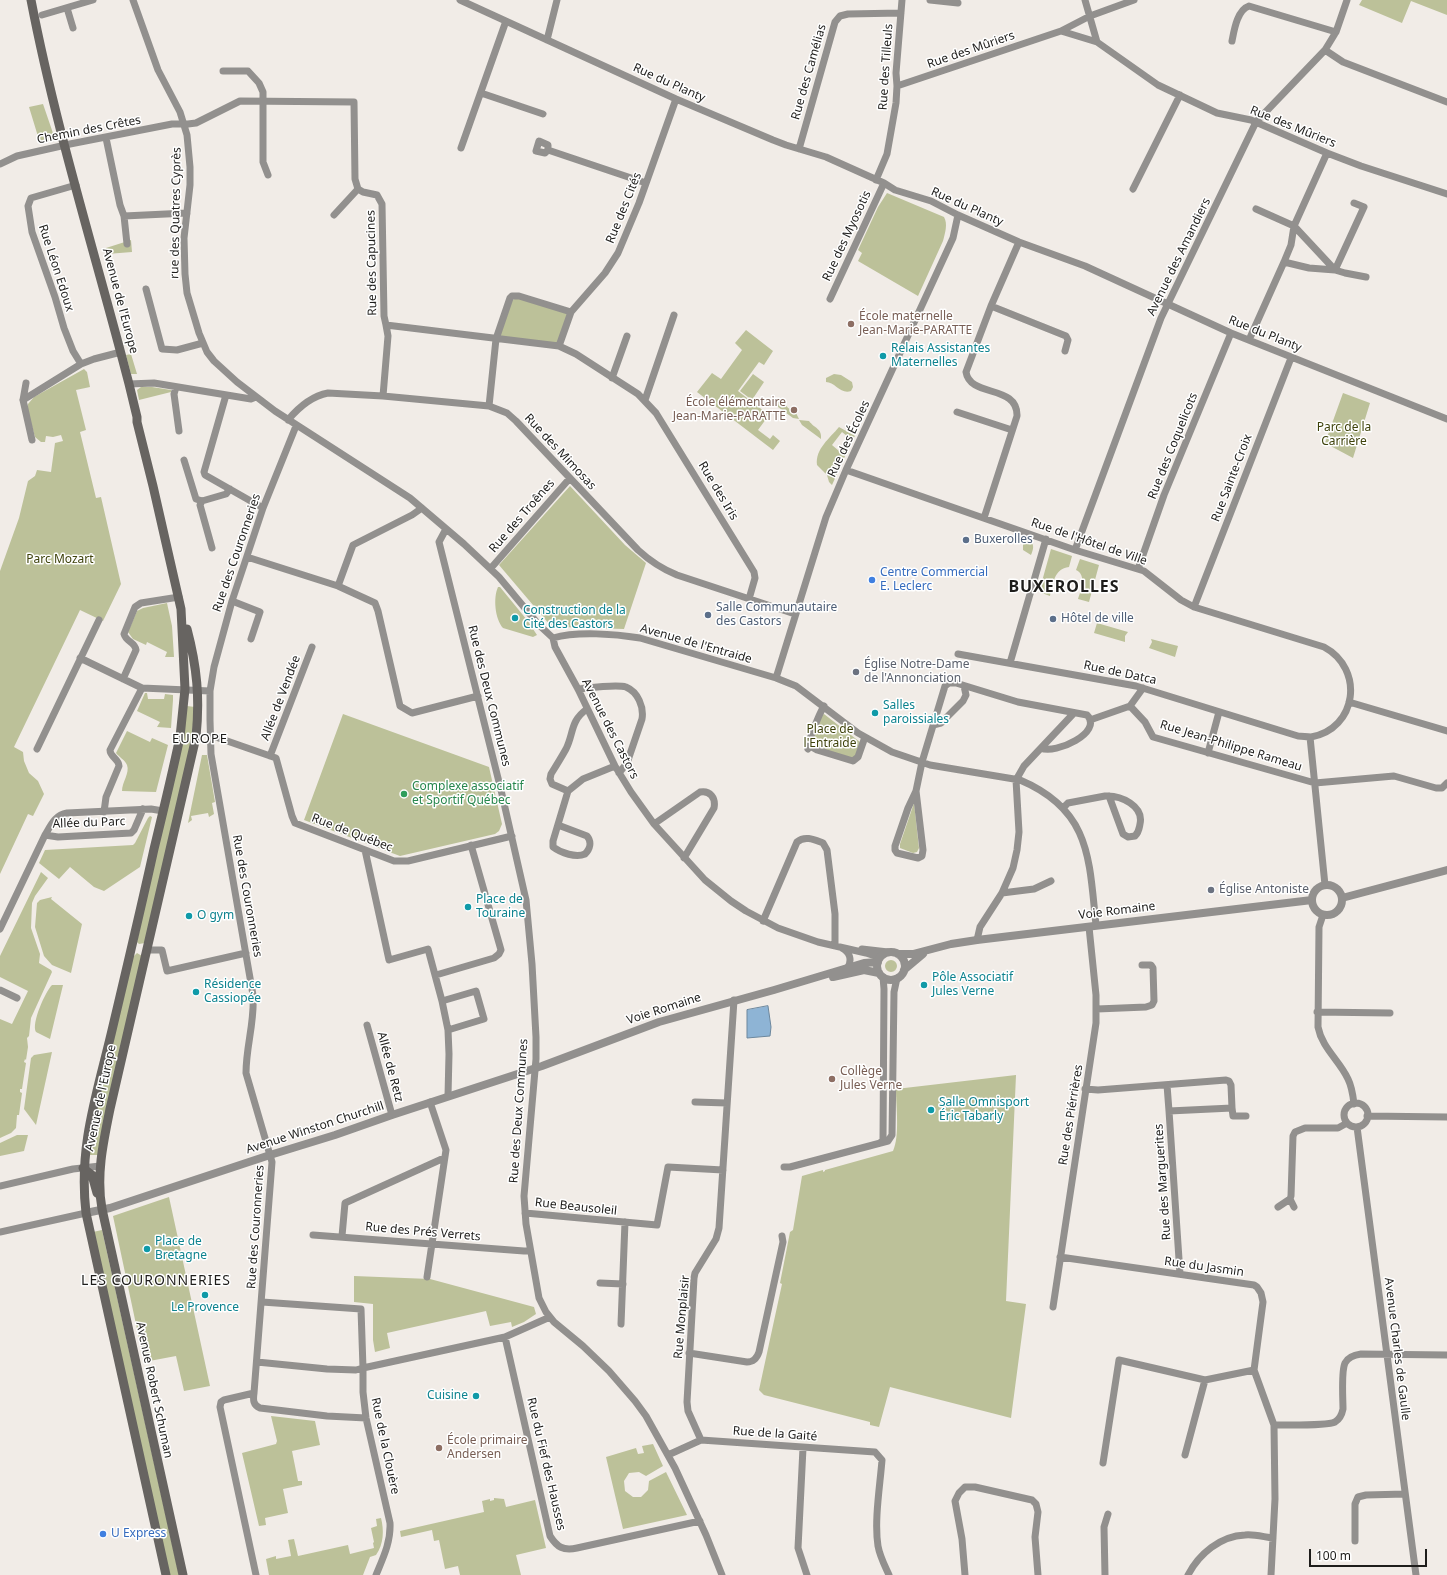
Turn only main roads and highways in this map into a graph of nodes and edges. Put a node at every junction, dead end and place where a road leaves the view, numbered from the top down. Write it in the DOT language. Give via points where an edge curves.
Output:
graph roads {
  1 [pos="31,0"];
  2 [pos="181,609"];
  3 [pos="83,1168"];
  4 [pos="102,1208"];
  5 [pos="166,1575"];
  6 [pos="183,1575"];
  1 -- 2 [label="main road, Avenue de l'Europe" via="43,61 146,453"];
  2 -- 3 [label="main road, Avenue de l'Europe" via="185,689 180,737 88,1129"];
  2 -- 4 [label="main road, Avenue de l'Europe" via="197,671 197,725 102,1145"];
  3 -- 4 [label="main road" via="92,1175"];
  3 -- 5 [label="main road, Avenue de l'Europe" via="86,1213"];
  4 -- 6 [label="main road, Avenue Robert Schuman"];
}
